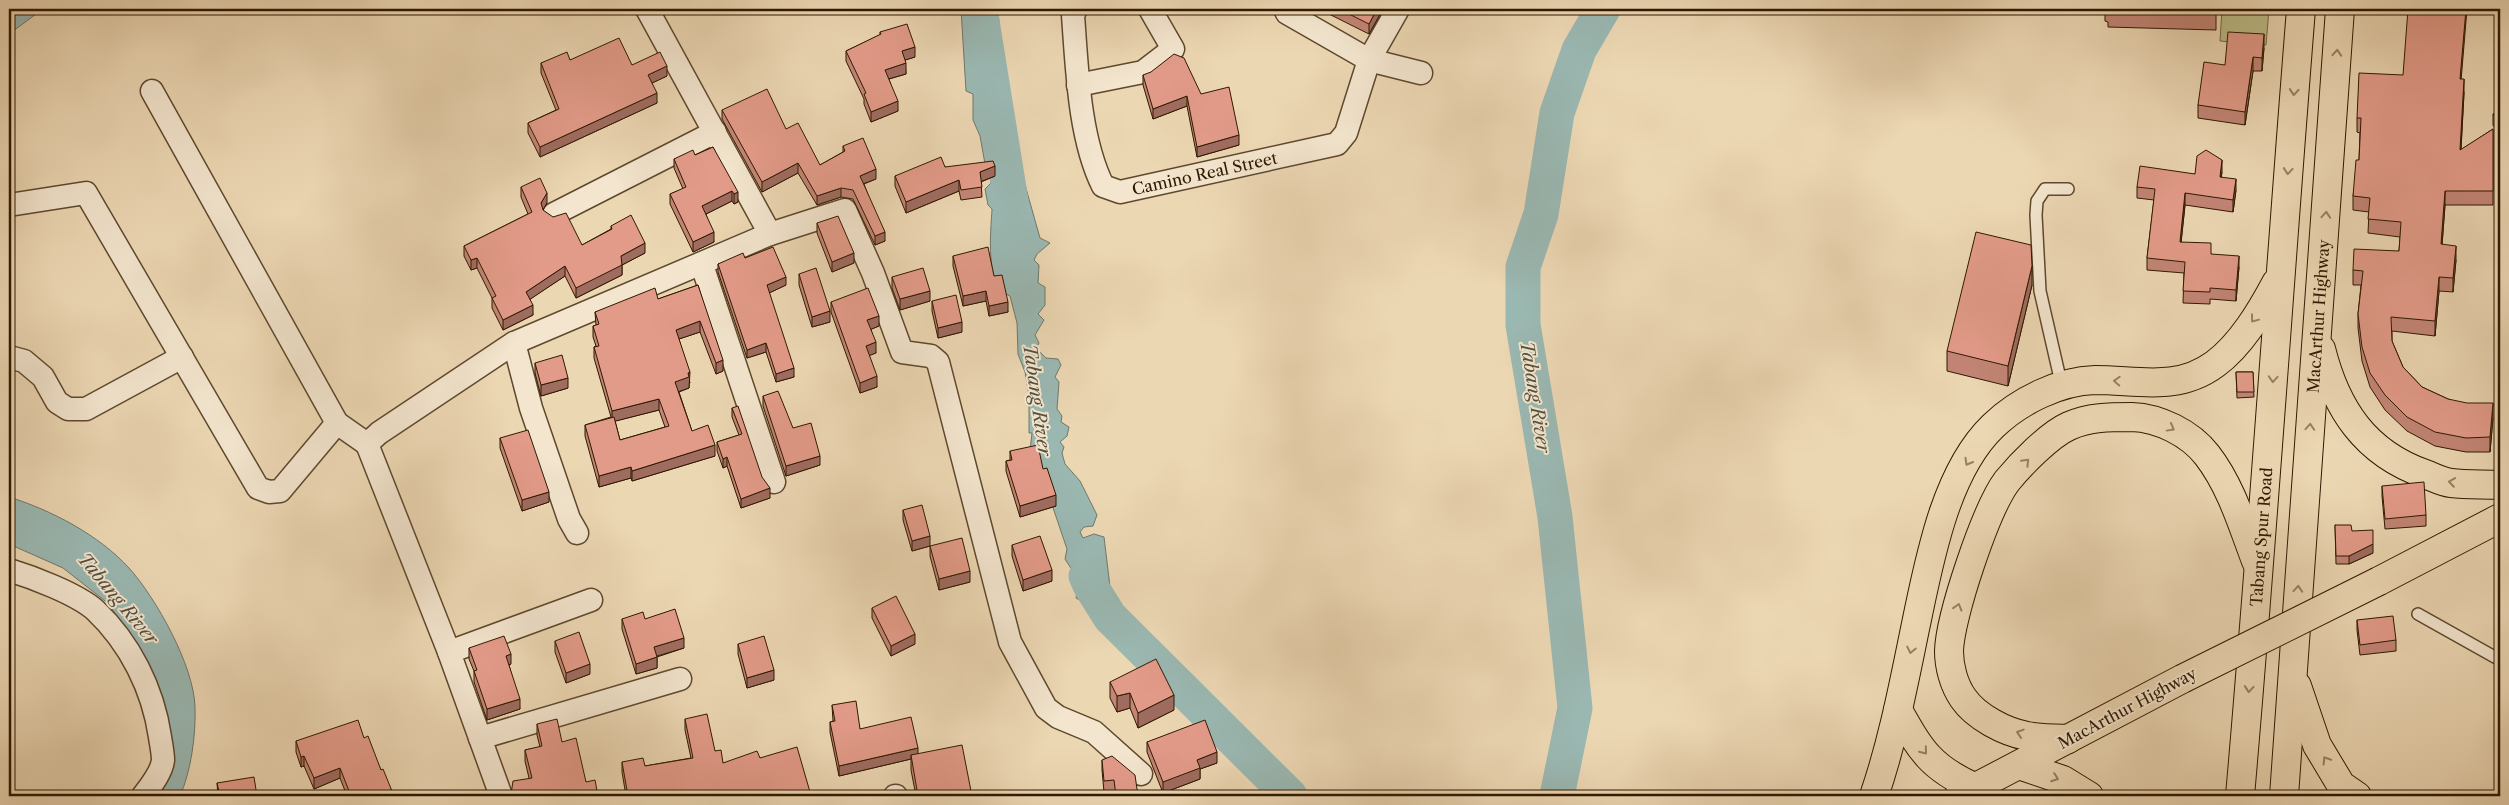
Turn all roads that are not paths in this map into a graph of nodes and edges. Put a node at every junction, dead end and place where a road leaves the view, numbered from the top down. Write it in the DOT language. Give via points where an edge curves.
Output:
graph roads {
  1 [pos="647,9"];
  2 [pos="1076,9"];
  3 [pos="1150,9"];
  4 [pos="1285,9"];
  5 [pos="1398,9"];
  6 [pos="2301,9"];
  7 [pos="2340,9"];
  8 [pos="1369,60"];
  9 [pos="1421,73"];
  10 [pos="1078,85"];
  11 [pos="152,91"];
  12 [pos="715,132"];
  13 [pos="2068,190"];
  14 [pos="9,205"];
  15 [pos="554,214"];
  16 [pos="770,234"];
  17 [pos="702,265"];
  18 [pos="2280,278"];
  19 [pos="2317,334"];
  20 [pos="514,343"];
  21 [pos="9,357"];
  22 [pos="182,358"];
  23 [pos="2062,387"];
  24 [pos="337,424"];
  25 [pos="367,444"];
  26 [pos="774,482"];
  27 [pos="2500,485"];
  28 [pos="2500,518"];
  29 [pos="577,534"];
  30 [pos="9,570"];
  31 [pos="2260,570"];
  32 [pos="591,600"];
  33 [pos="2418,614"];
  34 [pos="450,652"];
  35 [pos="2500,660"];
  36 [pos="2292,672"];
  37 [pos="680,679"];
  38 [pos="1898,710"];
  39 [pos="480,738"];
  40 [pos="2068,739"];
  41 [pos="2019,765"];
  42 [pos="1141,774"];
  43 [pos="1967,792"];
  44 [pos="143,796"];
  45 [pos="501,796"];
  46 [pos="1874,796"];
  47 [pos="2089,796"];
  48 [pos="2240,796"];
  49 [pos="2284,796"];
  50 [pos="2357,796"];
  1 -- 12 [label="street"];
  2 -- 10 [label="street, Camino Real Street" via="1073,15"];
  3 -- 10 [label="street" via="1173,49 1143,72"];
  4 -- 8 [label="street"];
  5 -- 8 [label="street, Camino Real Street"];
  6 -- 18 [label="highway, one-way"];
  19 -- 7 [label="highway, MacArthur Highway, one-way"];
  8 -- 9 [label="street"];
  8 -- 10 [label="street, Camino Real Street" via="1346,133 1337,144 1120,192 1103,186 1094,168"];
  11 -- 24 [label="street"];
  12 -- 15 [label="street"];
  12 -- 16 [label="street"];
  13 -- 23 [label="lane" via="2045,189 2037,201 2036,215 2040,291"];
  14 -- 22 [label="street" via="86,193"];
  16 -- 17 [label="street"];
  16 -- 42 [label="street" via="845,210 873,273 902,352 931,356 938,362 1010,642 1046,708 1058,717 1094,732"];
  17 -- 20 [label="street"];
  17 -- 26 [label="street"];
  18 -- 23 [label="highway, one-way" via="2230,350 2215,365 2190,378 2166,384 2094,380"];
  18 -- 31 [label="highway, Tabang Spur Road, one-way"];
  27 -- 19 [label="highway, one-way" via="2449,483 2383,455 2357,430 2340,400 2326,372"];
  36 -- 19 [label="highway, MacArthur Highway, one-way"];
  20 -- 25 [label="street"];
  20 -- 29 [label="street" via="536,424"];
  21 -- 22 [label="street" via="24,361 42,378 57,402 68,409 86,409"];
  22 -- 24 [label="street" via="258,488 280,491"];
  23 -- 38 [label="highway, one-way" via="2044,392 1992,427 1957,481 1935,534"];
  24 -- 25 [label="street"];
  25 -- 34 [label="street"];
  28 -- 40 [label="highway, MacArthur Highway, bridge"];
  30 -- 44 [label="street" via="39,580 93,609 123,641 142,675 158,724 163,761"];
  40 -- 31 [label="highway, one-way" via="2027,736 2002,728 1978,713 1956,686 1949,653 1956,610 1996,499 2007,481 2046,441 2068,426 2101,416 2138,418 2164,424 2188,437 2206,454 2225,482"];
  31 -- 48 [label="highway, Tabang Spur Road, one-way"];
  32 -- 34 [label="street"];
  33 -- 35 [label="lane"];
  34 -- 39 [label="street"];
  36 -- 49 [label="highway"];
  50 -- 36 [label="highway, one-way" via="2341,785 2317,744"];
  37 -- 39 [label="street"];
  38 -- 43 [label="highway, one-way" via="1924,753"];
  38 -- 46 [label="highway"];
  39 -- 45 [label="street"];
  40 -- 41 [label="highway, MacArthur Highway"];
  41 -- 43 [label="highway, MacArthur Highway"];
  41 -- 47 [label="highway, one-way" via="2063,780"];
}
